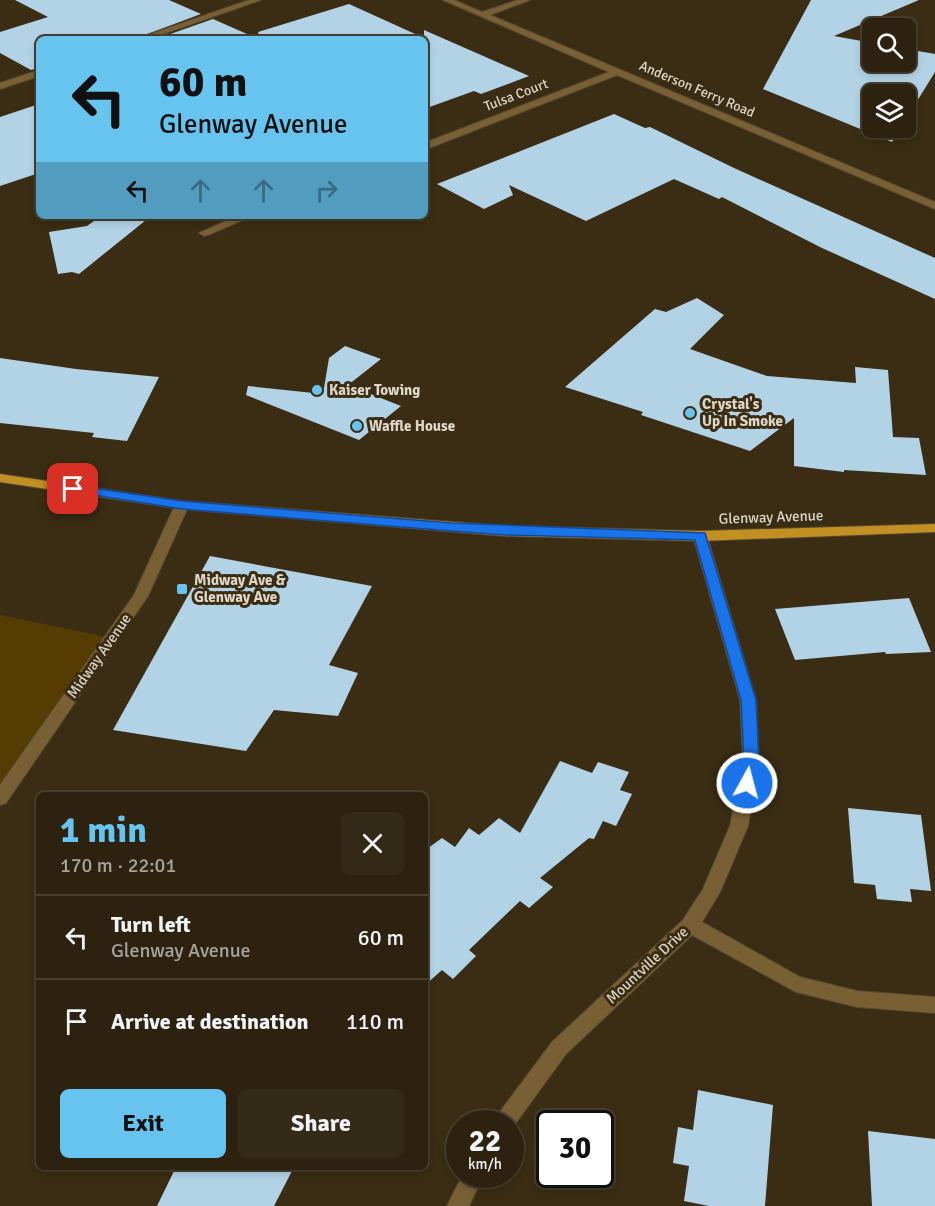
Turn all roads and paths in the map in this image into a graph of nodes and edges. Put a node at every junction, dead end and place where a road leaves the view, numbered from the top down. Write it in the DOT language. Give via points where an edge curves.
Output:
graph roads {
  1 [pos="257,0"];
  2 [pos="447,0"];
  3 [pos="526,0"];
  4 [pos="484,14"];
  5 [pos="149,36"];
  6 [pos="619,71"];
  7 [pos="36,74"];
  8 [pos="0,86"];
  9 [pos="428,145"];
  10 [pos="935,206"];
  11 [pos="239,219"];
  12 [pos="204,233"];
  13 [pos="0,478"];
  14 [pos="182,505"];
  15 [pos="935,528"];
  16 [pos="700,536"];
  17 [pos="0,798"];
  18 [pos="690,925"];
  19 [pos="935,1005"];
  20 [pos="513,1110"];
  21 [pos="467,1188"];
  22 [pos="458,1206"];
  1 -- 5 [label="street"];
  2 -- 4 [label="street, Anderson Ferry Road"];
  3 -- 4 [label="street"];
  4 -- 6 [label="street, Anderson Ferry Road"];
  6 -- 9 [label="street, Tulsa Court"];
  6 -- 10 [label="street, Anderson Ferry Road"];
  7 -- 8 [label="street"];
  11 -- 12 [label="street"];
  13 -- 14 [label="main road, Glenway Avenue"];
  14 -- 16 [label="main road, Glenway Avenue" via="505,531"];
  14 -- 17 [label="street, Midway Avenue" via="141,596"];
  15 -- 16 [label="main road, Glenway Avenue"];
  16 -- 18 [label="street, Mountville Drive" via="748,700 751,761 739,826 711,892"];
  18 -- 19 [label="street" via="796,984 857,999"];
  18 -- 20 [label="street, Mountville Drive" via="559,1048"];
  21 -- 22 [label="street"];
}
